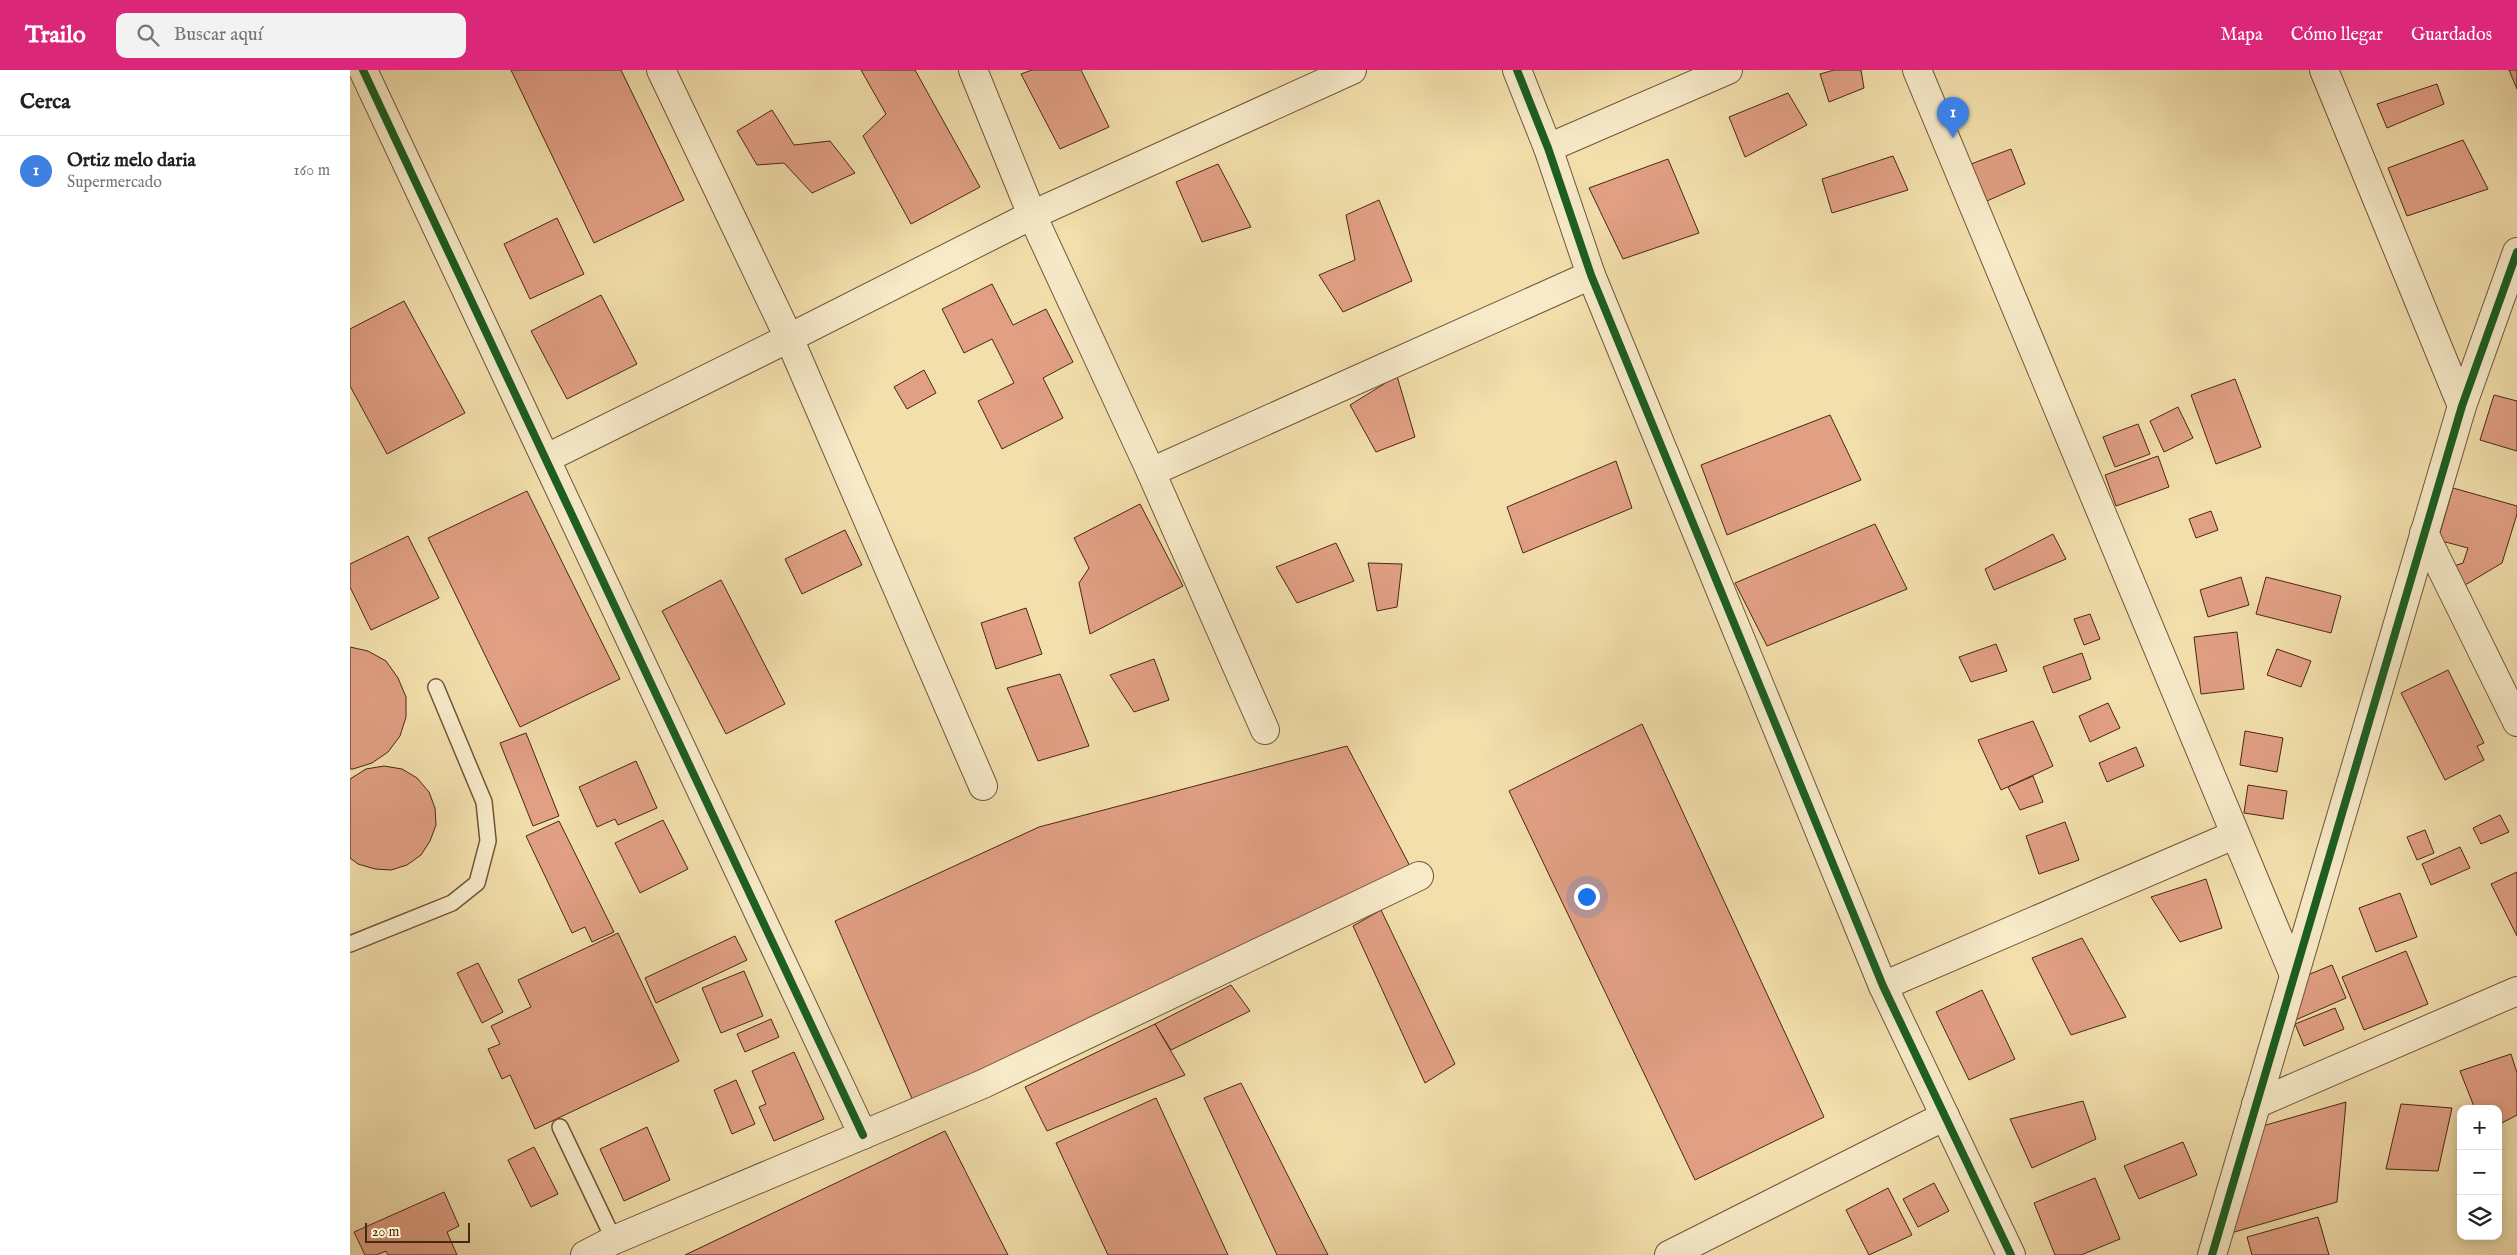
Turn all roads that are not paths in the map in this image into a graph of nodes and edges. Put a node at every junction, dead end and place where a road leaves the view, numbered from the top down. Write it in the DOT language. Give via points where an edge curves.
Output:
graph roads {
  1 [pos="363,70"];
  2 [pos="661,70"];
  3 [pos="972,70"];
  4 [pos="1352,70"];
  5 [pos="1517,70"];
  6 [pos="1728,70"];
  7 [pos="1918,70"];
  8 [pos="2324,70"];
  9 [pos="1548,148"];
  10 [pos="1032,215"];
  11 [pos="2517,252"];
  12 [pos="1591,275"];
  13 [pos="790,338"];
  14 [pos="2462,406"];
  15 [pos="547,458"];
  16 [pos="1151,472"];
  17 [pos="2424,533"];
  18 [pos="436,687"];
  19 [pos="2517,722"];
  20 [pos="1265,730"];
  21 [pos="984,786"];
  22 [pos="2234,835"];
  23 [pos="1419,876"];
  24 [pos="350,944"];
  25 [pos="2294,975"];
  26 [pos="1883,986"];
  27 [pos="2517,992"];
  28 [pos="2256,1104"];
  29 [pos="1945,1116"];
  30 [pos="560,1127"];
  31 [pos="863,1135"];
  32 [pos="614,1240"];
  33 [pos="585,1255"];
  34 [pos="1669,1255"];
  35 [pos="2011,1255"];
  36 [pos="2212,1255"];
  1 -- 15 [label="street"];
  2 -- 13 [label="street"];
  3 -- 10 [label="street"];
  4 -- 10 [label="street"];
  5 -- 9 [label="street"];
  6 -- 9 [label="street"];
  7 -- 22 [label="street"];
  8 -- 14 [label="street"];
  9 -- 12 [label="street"];
  10 -- 13 [label="street"];
  10 -- 16 [label="street"];
  11 -- 14 [label="street"];
  12 -- 16 [label="street"];
  12 -- 26 [label="street"];
  13 -- 15 [label="street"];
  13 -- 21 [label="street"];
  14 -- 17 [label="street"];
  15 -- 31 [label="street"];
  16 -- 20 [label="street"];
  17 -- 19 [label="street"];
  17 -- 25 [label="street"];
  18 -- 24 [label="lane" via="484,802 488,842 477,883 452,903"];
  22 -- 25 [label="street"];
  22 -- 26 [label="street"];
  23 -- 31 [label="street" via="984,1084"];
  25 -- 28 [label="street"];
  26 -- 29 [label="street"];
  27 -- 28 [label="street"];
  28 -- 36 [label="street"];
  29 -- 34 [label="street"];
  29 -- 35 [label="street"];
  30 -- 32 [label="lane"];
  31 -- 32 [label="street"];
  32 -- 33 [label="street"];
}
